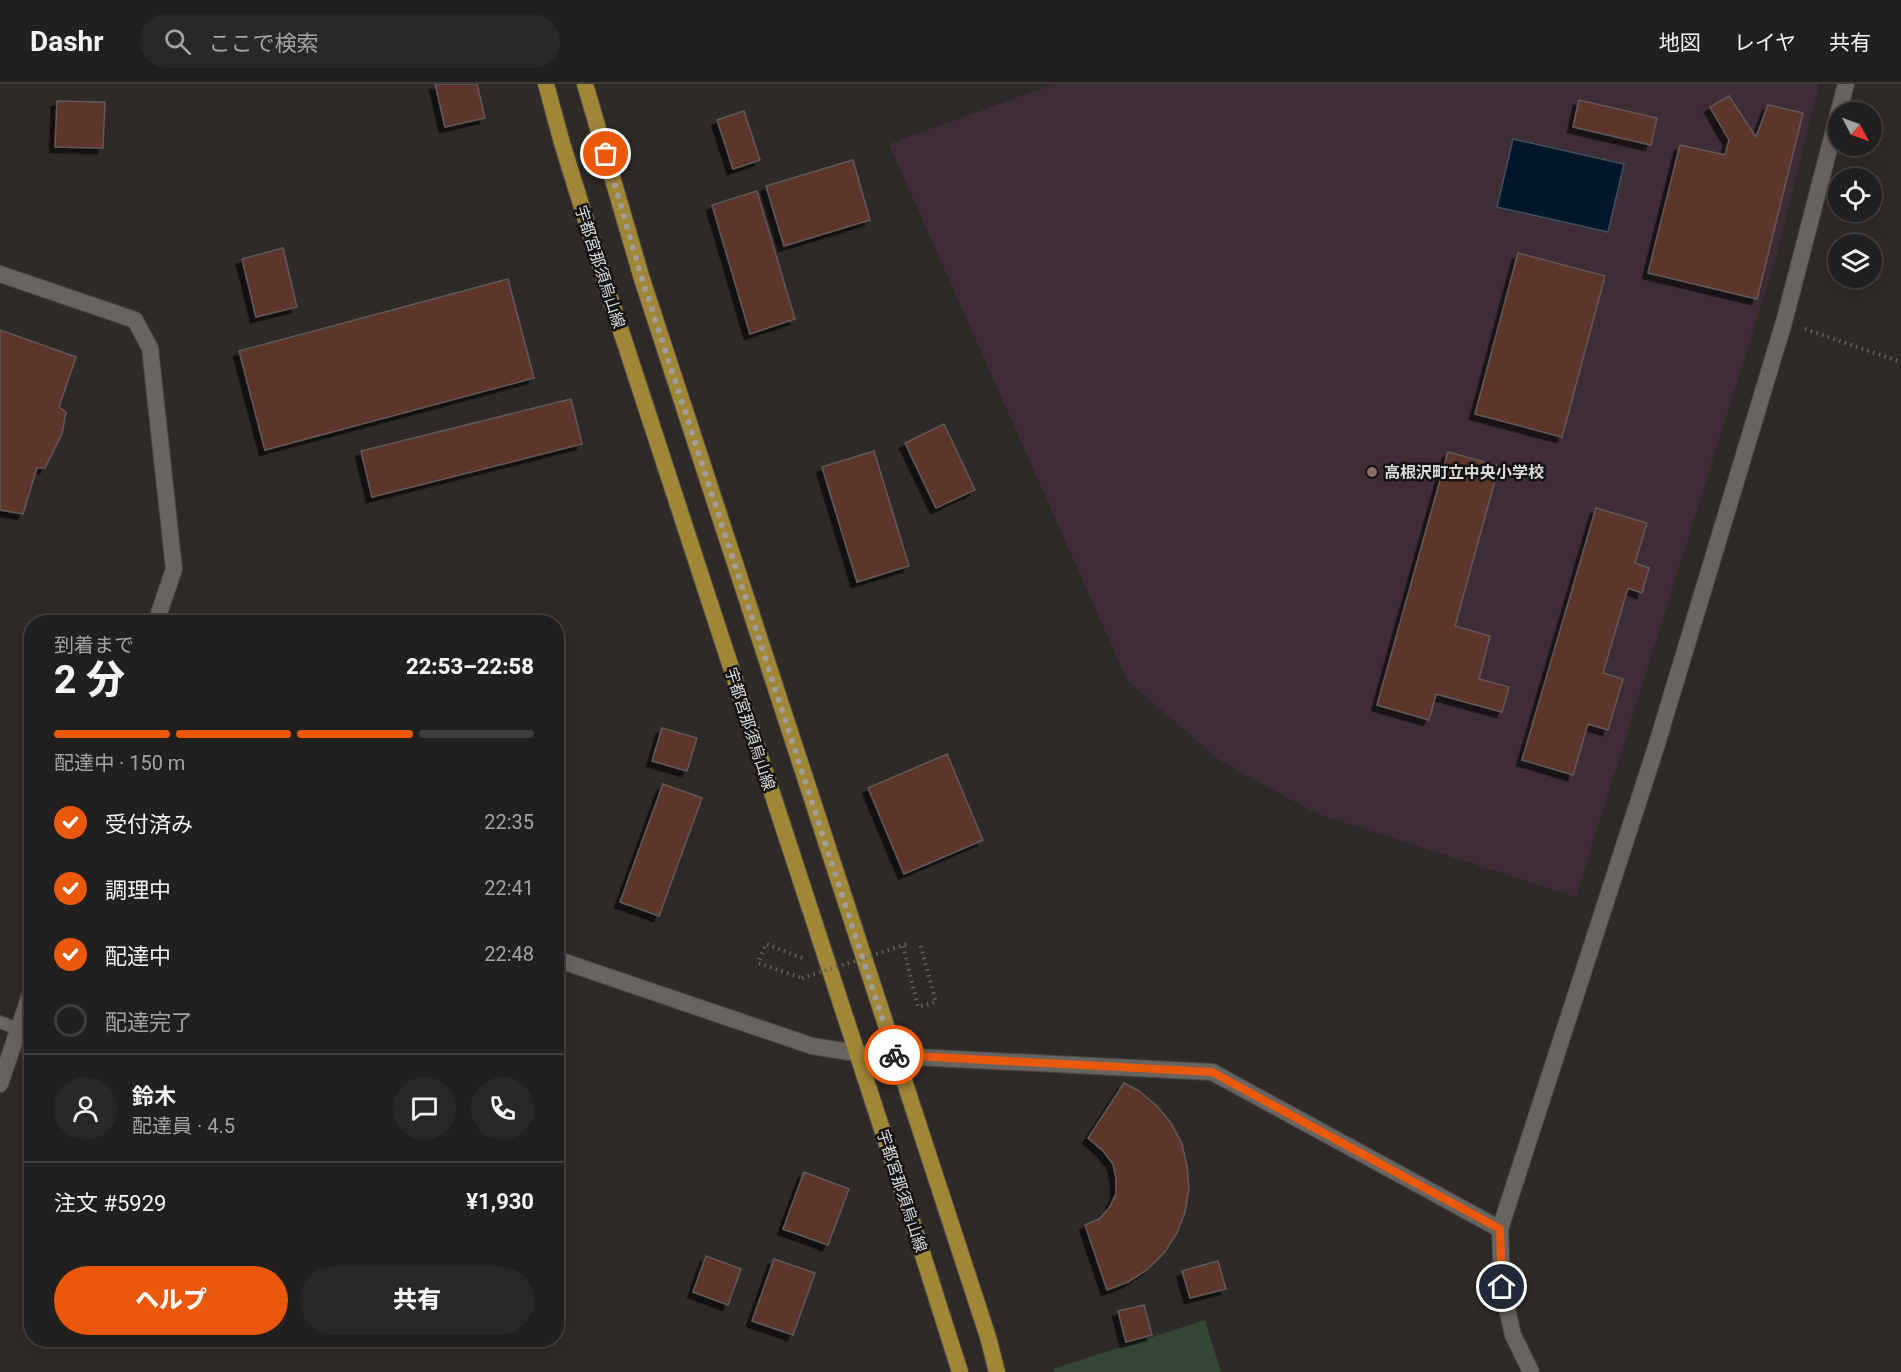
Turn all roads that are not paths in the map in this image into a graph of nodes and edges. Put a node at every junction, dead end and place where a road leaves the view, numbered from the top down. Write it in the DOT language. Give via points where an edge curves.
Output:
graph roads {
  1 [pos="546,84"];
  2 [pos="585,84"];
  3 [pos="1846,84"];
  4 [pos="0,274"];
  5 [pos="158,615"];
  6 [pos="564,962"];
  7 [pos="24,1012"];
  8 [pos="0,1022"];
  9 [pos="18,1029"];
  10 [pos="856,1053"];
  11 [pos="895,1056"];
  12 [pos="0,1084"];
  13 [pos="1500,1229"];
  14 [pos="960,1372"];
  15 [pos="997,1372"];
  16 [pos="1531,1372"];
  1 -- 10 [label="main road, 宇都宮那須烏山線" via="606,285"];
  2 -- 11 [label="main road" via="642,279"];
  3 -- 13 [label="street" via="1784,322 1656,747"];
  4 -- 5 [label="street" via="135,320 150,348 174,569"];
  6 -- 10 [label="street" via="812,1046"];
  7 -- 9 [label="street"];
  8 -- 9 [label="lane"];
  9 -- 12 [label="street"];
  10 -- 11 [label="street"];
  10 -- 14 [label="main road, 宇都宮那須烏山線"];
  11 -- 13 [label="street" via="1212,1072"];
  11 -- 15 [label="main road"];
  13 -- 16 [label="street" via="1502,1287 1513,1335"];
}
